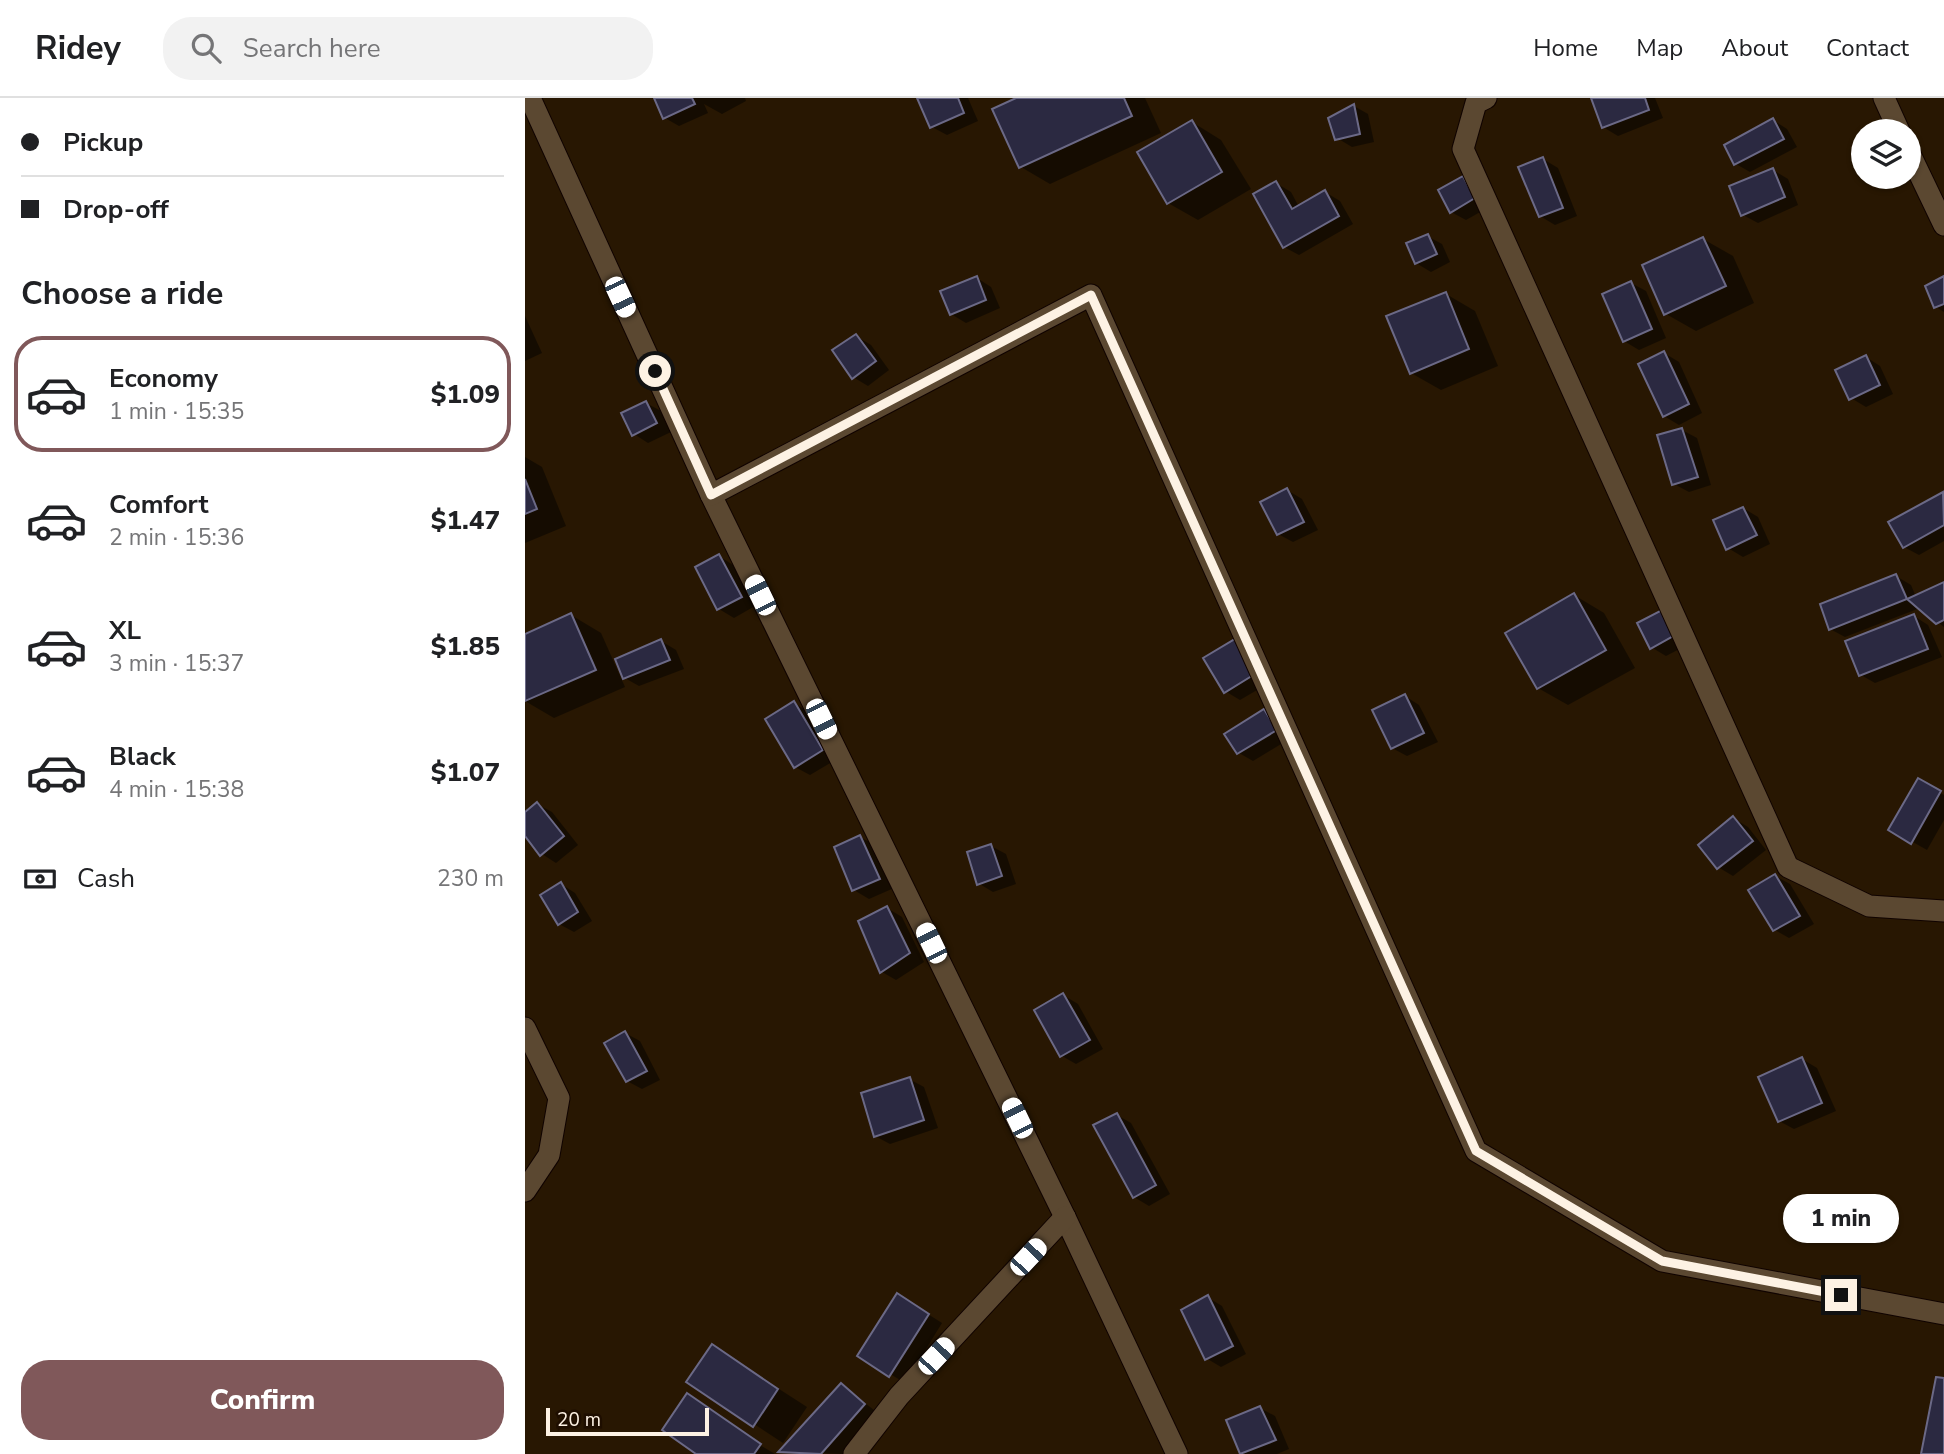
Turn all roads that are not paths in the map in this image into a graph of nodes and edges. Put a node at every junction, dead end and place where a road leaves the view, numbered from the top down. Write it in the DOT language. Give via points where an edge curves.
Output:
graph roads {
  1 [pos="530,98"];
  2 [pos="1486,98"];
  3 [pos="1884,98"];
  4 [pos="1894,119"];
  5 [pos="1921,177"];
  6 [pos="1944,225"];
  7 [pos="711,495"];
  8 [pos="1944,911"];
  9 [pos="525,1028"];
  10 [pos="525,1191"];
  11 [pos="1065,1217"];
  12 [pos="1944,1314"];
  13 [pos="854,1454"];
  14 [pos="1177,1454"];
  1 -- 7 [label="street"];
  2 -- 8 [label="street" via="1476,103 1463,149 1788,867 1869,906"];
  3 -- 4 [label="street"];
  5 -- 6 [label="street"];
  7 -- 11 [label="street"];
  7 -- 12 [label="street" via="1091,295 1476,1151 1662,1261"];
  9 -- 10 [label="street" via="559,1098 549,1155"];
  11 -- 13 [label="street" via="899,1396"];
  11 -- 14 [label="street"];
}
